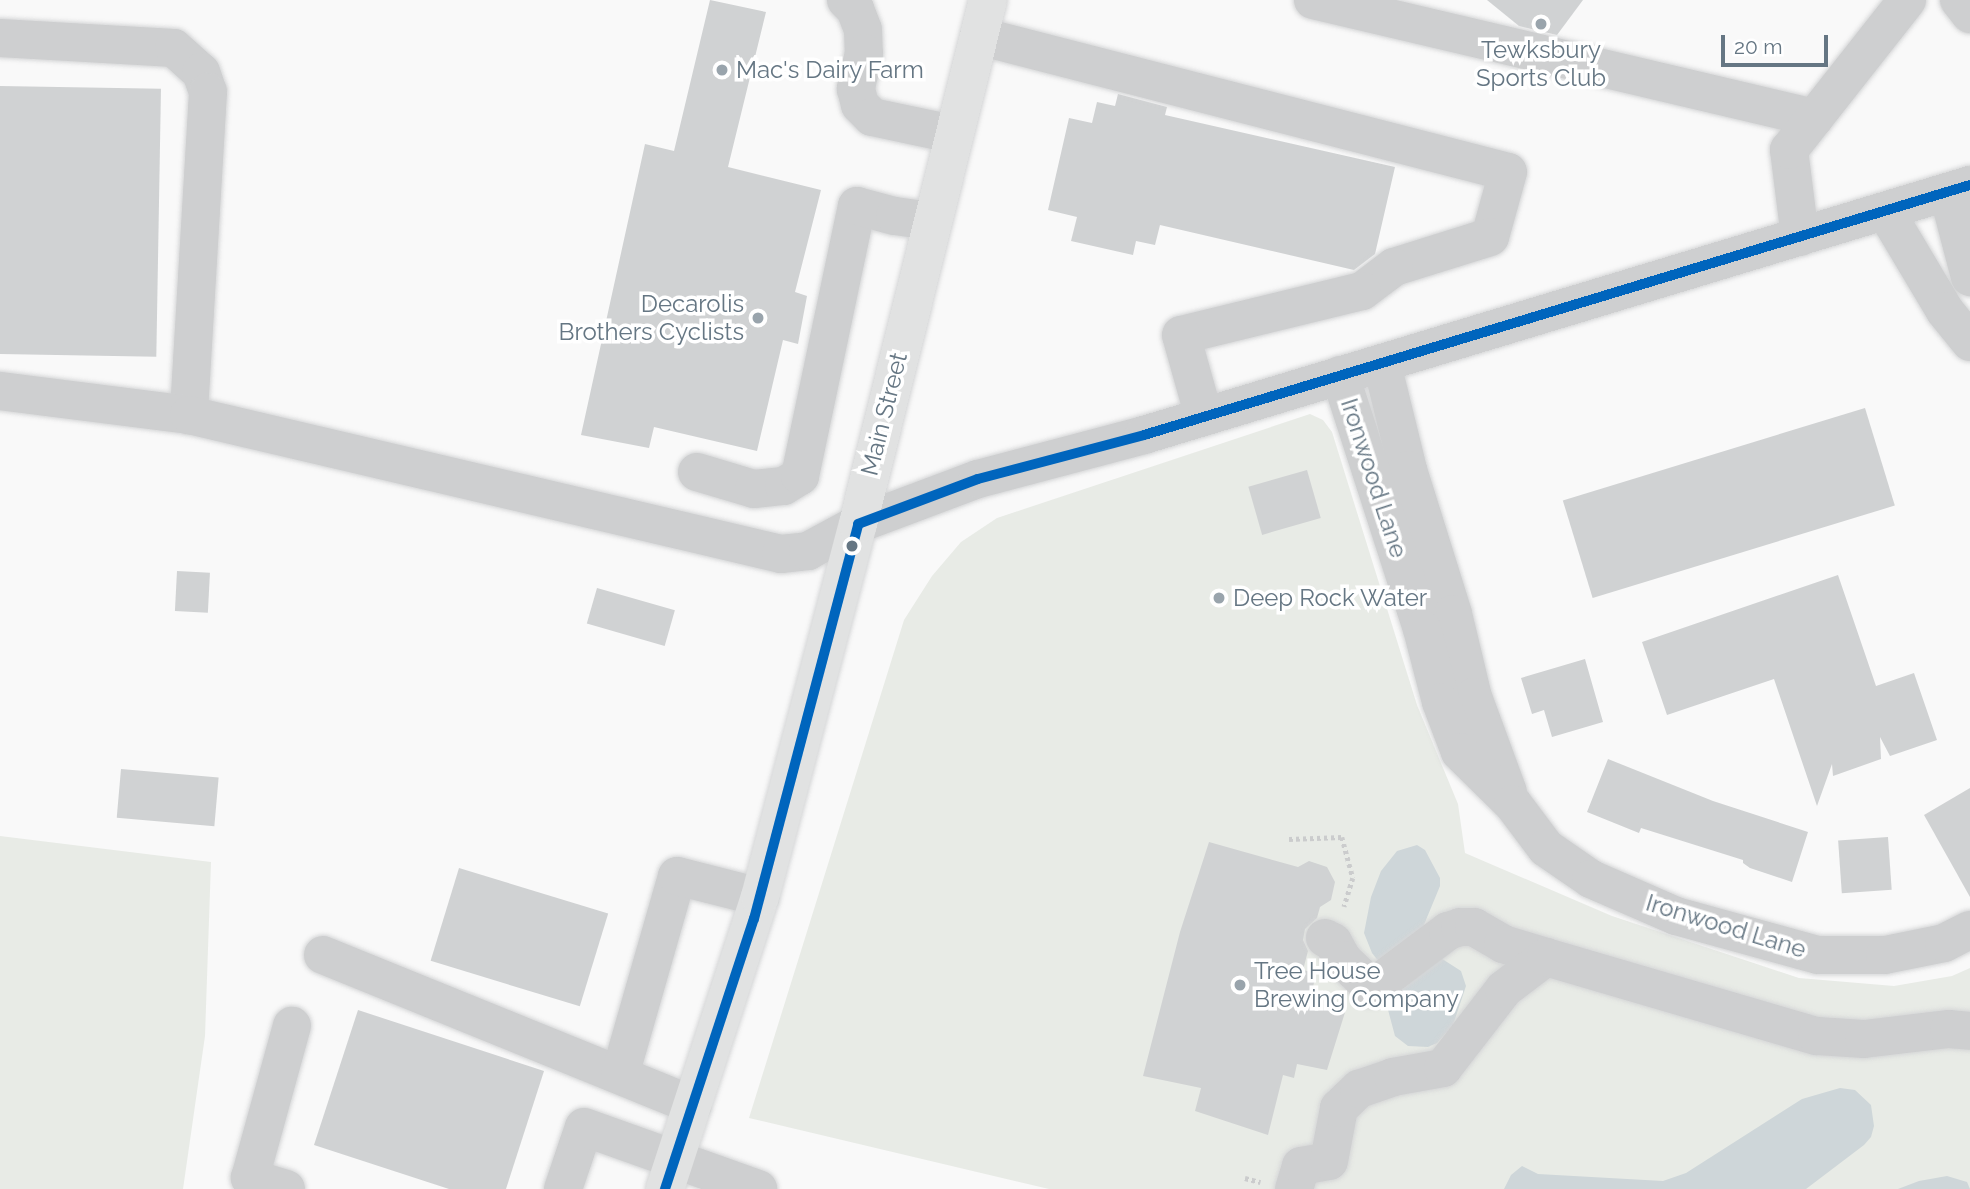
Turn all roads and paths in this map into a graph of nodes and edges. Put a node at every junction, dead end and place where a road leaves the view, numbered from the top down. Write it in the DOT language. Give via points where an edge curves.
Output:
graph roads {
  1 [pos="846,0"];
  2 [pos="988,0"];
  3 [pos="1313,0"];
  4 [pos="1907,0"];
  5 [pos="1959,0"];
  6 [pos="1970,14"];
  7 [pos="979,36"];
  8 [pos="0,38"];
  9 [pos="1814,118"];
  10 [pos="953,134"];
  11 [pos="1959,189"];
  12 [pos="1886,212"];
  13 [pos="932,220"];
  14 [pos="1800,237"];
  15 [pos="1970,277"];
  16 [pos="1970,342"];
  17 [pos="1382,364"];
  18 [pos="1340,375"];
  19 [pos="0,391"];
  20 [pos="188,415"];
  21 [pos="1204,417"];
  22 [pos="697,472"];
  23 [pos="858,524"];
  24 [pos="1513,804"];
  25 [pos="1289,839"];
  26 [pos="760,897"];
  27 [pos="1970,930"];
  28 [pos="1329,940"];
  29 [pos="323,955"];
  30 [pos="1546,957"];
  31 [pos="292,1026"];
  32 [pos="1970,1031"];
  33 [pos="620,1075"];
  34 [pos="693,1105"];
  35 [pos="670,1174"];
  36 [pos="286,1189"];
  37 [pos="563,1189"];
  38 [pos="758,1189"];
  39 [pos="1294,1189"];
  1 -- 10 [label="street" via="863,30 864,53 856,89 860,105 872,117"];
  2 -- 7 [label="main road, Main Street"];
  3 -- 9 [label="street"];
  4 -- 9 [label="street"];
  5 -- 6 [label="street"];
  7 -- 10 [label="main road, Main Street"];
  7 -- 21 [label="street" via="1508,172 1490,237 1394,267 1362,291 1181,335"];
  8 -- 20 [label="street" via="174,48 201,72 208,92"];
  9 -- 14 [label="street" via="1789,150"];
  10 -- 13 [label="main road, Main Street"];
  11 -- 12 [label="street"];
  11 -- 15 [label="street"];
  12 -- 14 [label="street"];
  12 -- 16 [label="street" via="1945,311"];
  13 -- 22 [label="street" via="858,206 800,476 784,486 754,489"];
  13 -- 23 [label="main road, Main Street"];
  14 -- 17 [label="street"];
  17 -- 18 [label="street"];
  17 -- 24 [label="street, Ironwood Lane" via="1473,697"];
  18 -- 21 [label="street"];
  18 -- 24 [label="street, Ironwood Lane" via="1460,752"];
  19 -- 20 [label="street"];
  20 -- 23 [label="street" via="782,554 808,551"];
  21 -- 23 [label="street" via="978,479"];
  23 -- 26 [label="main road, Main Street"];
  24 -- 27 [label="street, Ironwood Lane" via="1546,848 1591,879 1676,916 1818,955 1885,955 1944,943"];
  25 -- 28 [label="path" via="1342,837 1353,878"];
  26 -- 33 [label="street" via="677,876"];
  26 -- 34 [label="main road, Main Street"];
  28 -- 30 [label="street" via="1372,988 1448,931 1468,926 1503,944"];
  29 -- 33 [label="street"];
  30 -- 32 [label="street" via="1817,1036 1864,1040 1949,1029"];
  30 -- 39 [label="street" via="1504,989 1443,1068 1359,1089 1339,1108 1329,1161 1301,1166"];
  31 -- 36 [label="street" via="250,1178"];
  33 -- 34 [label="street"];
  34 -- 35 [label="main road, Main Street"];
  35 -- 37 [label="street" via="584,1127"];
  35 -- 38 [label="street"];
}
